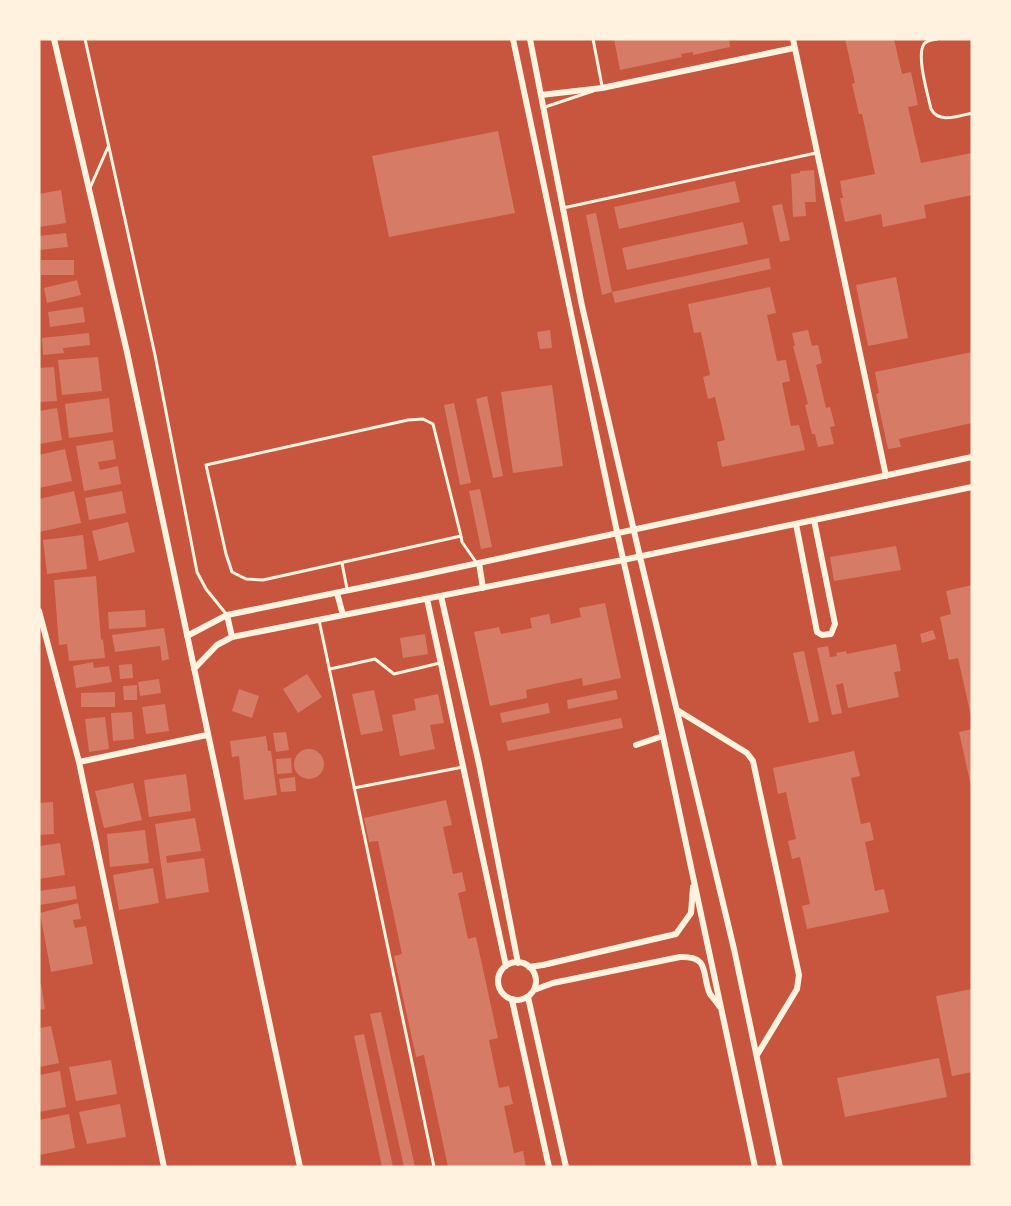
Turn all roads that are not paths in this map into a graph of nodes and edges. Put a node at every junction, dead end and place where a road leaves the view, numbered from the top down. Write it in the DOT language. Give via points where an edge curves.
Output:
graph roads {
  1 [pos="54,39"];
  2 [pos="85,39"];
  3 [pos="513,39"];
  4 [pos="530,39"];
  5 [pos="593,39"];
  6 [pos="793,39"];
  7 [pos="937,39"];
  8 [pos="795,48"];
  9 [pos="786,50"];
  10 [pos="602,88"];
  11 [pos="541,95"];
  12 [pos="543,108"];
  13 [pos="528,110"];
  14 [pos="972,113"];
  15 [pos="108,146"];
  16 [pos="816,153"];
  17 [pos="89,189"];
  18 [pos="563,208"];
  19 [pos="582,306"];
  20 [pos="569,309"];
  21 [pos="972,458"];
  22 [pos="886,476"];
  23 [pos="972,487"];
  24 [pos="814,520"];
  25 [pos="796,524"];
  26 [pos="634,530"];
  27 [pos="617,532"];
  28 [pos="461,536"];
  29 [pos="640,557"];
  30 [pos="623,560"];
  31 [pos="342,563"];
  32 [pos="478,563"];
  33 [pos="483,588"];
  34 [pos="348,590"];
  35 [pos="337,593"];
  36 [pos="441,596"];
  37 [pos="426,599"];
  38 [pos="39,611"];
  39 [pos="227,615"];
  40 [pos="343,615"];
  41 [pos="319,620"];
  42 [pos="187,636"];
  43 [pos="232,637"];
  44 [pos="441,663"];
  45 [pos="194,669"];
  46 [pos="329,669"];
  47 [pos="677,710"];
  48 [pos="207,735"];
  49 [pos="663,735"];
  50 [pos="636,745"];
  51 [pos="79,762"];
  52 [pos="463,767"];
  53 [pos="354,788"];
  54 [pos="694,881"];
  55 [pos="518,963"];
  56 [pos="506,966"];
  57 [pos="529,967"];
  58 [pos="534,990"];
  59 [pos="528,997"];
  60 [pos="512,1000"];
  61 [pos="721,1008"];
  62 [pos="757,1055"];
  63 [pos="164,1167"];
  64 [pos="300,1167"];
  65 [pos="434,1167"];
  66 [pos="549,1167"];
  67 [pos="566,1167"];
  68 [pos="755,1167"];
  69 [pos="780,1167"];
  1 -- 17 [label="street"];
  2 -- 15 [label="lane"];
  3 -- 13 [label="street"];
  4 -- 11 [label="street"];
  5 -- 10 [label="lane"];
  6 -- 8 [label="street"];
  7 -- 14 [label="lane" via="923,45 921,56 931,109 943,119"];
  8 -- 9 [label="street"];
  8 -- 10 [label="street"];
  8 -- 16 [label="street"];
  9 -- 10 [label="lane"];
  10 -- 11 [label="street"];
  10 -- 12 [label="lane"];
  11 -- 12 [label="street"];
  12 -- 13 [label="street"];
  12 -- 18 [label="street"];
  13 -- 20 [label="street"];
  15 -- 17 [label="lane"];
  15 -- 39 [label="lane" via="155,355 197,572"];
  16 -- 18 [label="lane"];
  16 -- 22 [label="street"];
  17 -- 42 [label="street"];
  18 -- 19 [label="street"];
  19 -- 20 [label="street"];
  19 -- 26 [label="street"];
  20 -- 27 [label="street"];
  21 -- 22 [label="street"];
  22 -- 26 [label="street"];
  23 -- 24 [label="street"];
  24 -- 25 [label="street"];
  24 -- 25 [label="street" via="835,624 831,634 822,636 817,632"];
  25 -- 29 [label="street"];
  26 -- 27 [label="street"];
  26 -- 29 [label="street"];
  27 -- 30 [label="street"];
  27 -- 32 [label="street"];
  28 -- 31 [label="lane"];
  28 -- 31 [label="lane" via="433,424 423,419 206,465 232,572 246,579 263,580"];
  28 -- 32 [label="lane"];
  29 -- 30 [label="street"];
  29 -- 47 [label="street"];
  30 -- 33 [label="street"];
  30 -- 49 [label="street"];
  31 -- 34 [label="lane"];
  32 -- 33 [label="street"];
  32 -- 34 [label="street"];
  33 -- 36 [label="street"];
  34 -- 35 [label="street"];
  35 -- 39 [label="street"];
  35 -- 40 [label="street"];
  36 -- 37 [label="street"];
  36 -- 55 [label="street"];
  37 -- 40 [label="street"];
  37 -- 44 [label="street"];
  38 -- 51 [label="street"];
  39 -- 42 [label="street"];
  39 -- 43 [label="street"];
  40 -- 41 [label="street"];
  41 -- 43 [label="street"];
  41 -- 46 [label="lane"];
  42 -- 45 [label="street"];
  43 -- 45 [label="street" via="217,645"];
  44 -- 46 [label="lane" via="394,674 375,659"];
  44 -- 52 [label="street"];
  45 -- 48 [label="street"];
  46 -- 53 [label="lane"];
  47 -- 62 [label="street"];
  47 -- 62 [label="street" via="747,753 753,761 799,975 797,989"];
  48 -- 51 [label="street"];
  48 -- 64 [label="street"];
  49 -- 50 [label="street"];
  49 -- 54 [label="street"];
  51 -- 63 [label="street"];
  52 -- 53 [label="lane"];
  52 -- 56 [label="street"];
  53 -- 65 [label="lane"];
  54 -- 57 [label="street" via="691,913 676,934"];
  54 -- 61 [label="street"];
  55 -- 56 [label="street"];
  55 -- 57 [label="street"];
  56 -- 60 [label="street" via="497,981 504,996"];
  57 -- 58 [label="street" via="536,982"];
  58 -- 59 [label="street"];
  58 -- 61 [label="street" via="693,956 701,962 710,993"];
  59 -- 60 [label="street"];
  59 -- 67 [label="street"];
  60 -- 66 [label="street"];
  61 -- 68 [label="street"];
  62 -- 69 [label="street"];
}
